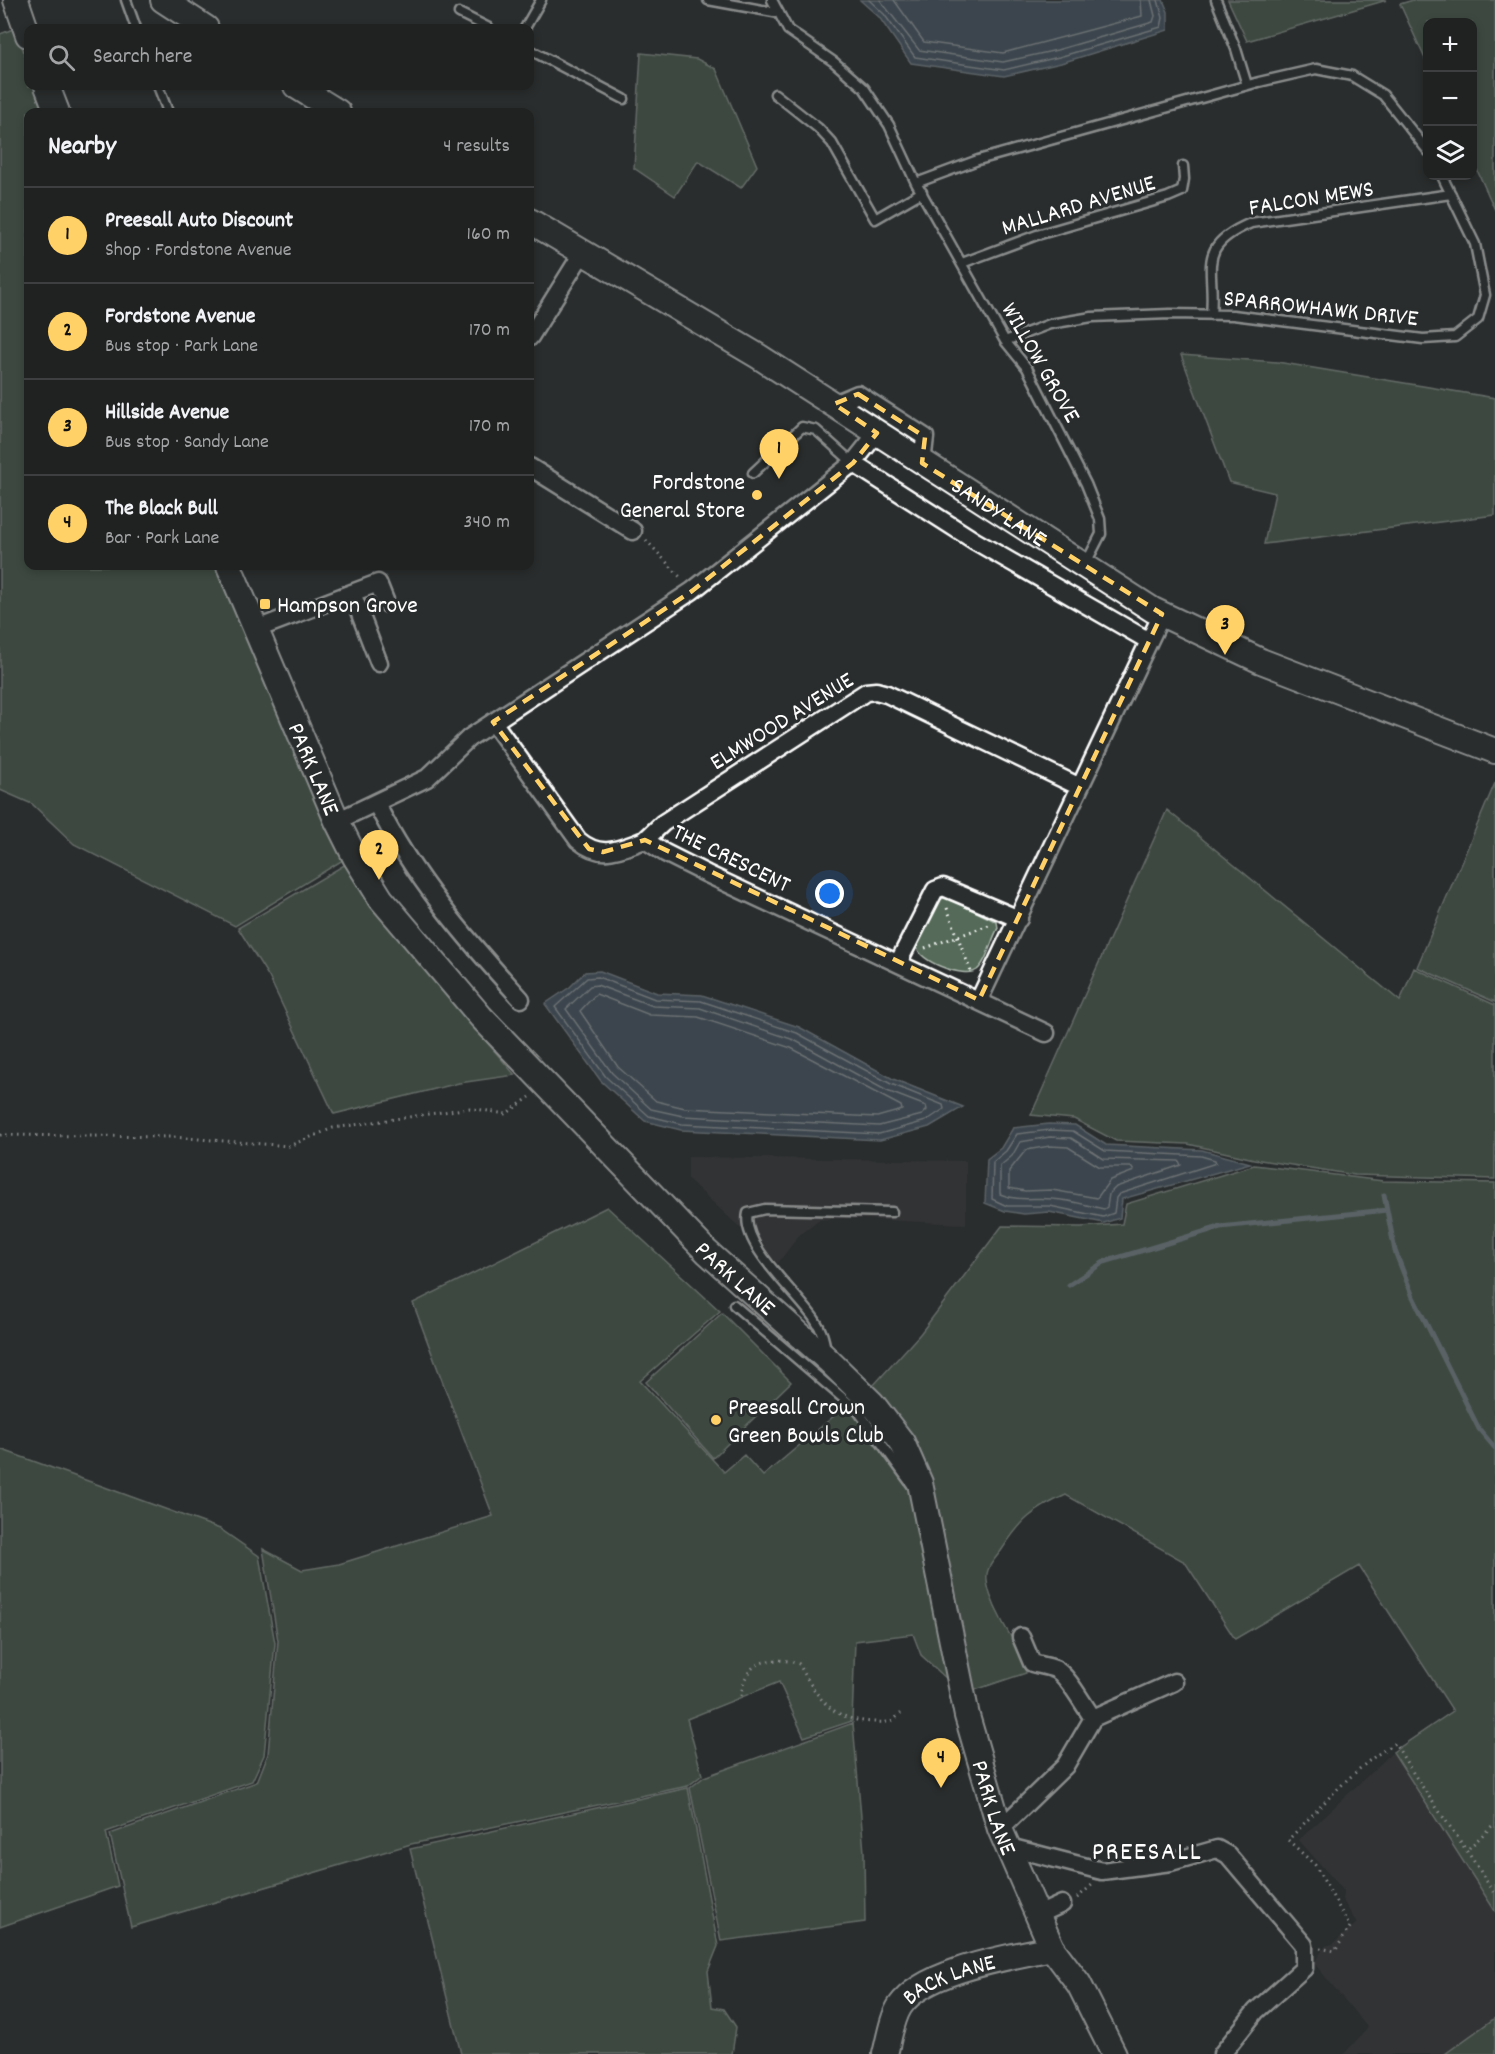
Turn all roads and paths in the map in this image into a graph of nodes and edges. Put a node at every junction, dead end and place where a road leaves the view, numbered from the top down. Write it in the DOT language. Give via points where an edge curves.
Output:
graph roads {
  1 [pos="16,0"];
  2 [pos="126,0"];
  3 [pos="163,0"];
  4 [pos="542,0"];
  5 [pos="708,0"];
  6 [pos="772,0"];
  7 [pos="1216,0"];
  8 [pos="459,12"];
  9 [pos="779,13"];
  10 [pos="24,24"];
  11 [pos="135,24"];
  12 [pos="200,24"];
  13 [pos="482,24"];
  14 [pos="527,24"];
  15 [pos="534,52"];
  16 [pos="1248,85"];
  17 [pos="49,90"];
  18 [pos="160,90"];
  19 [pos="302,90"];
  20 [pos="775,94"];
  21 [pos="624,99"];
  22 [pos="55,108"];
  23 [pos="166,108"];
  24 [pos="332,108"];
  25 [pos="1423,145"];
  26 [pos="1183,166"];
  27 [pos="1444,180"];
  28 [pos="916,183"];
  29 [pos="922,192"];
  30 [pos="1451,194"];
  31 [pos="534,223"];
  32 [pos="583,252"];
  33 [pos="962,263"];
  34 [pos="1211,315"];
  35 [pos="534,331"];
  36 [pos="1005,341"];
  37 [pos="834,404"];
  38 [pos="877,433"];
  39 [pos="853,463"];
  40 [pos="922,463"];
  41 [pos="534,469"];
  42 [pos="753,473"];
  43 [pos="633,531"];
  44 [pos="1084,568"];
  45 [pos="231,570"];
  46 [pos="693,591"];
  47 [pos="352,593"];
  48 [pos="386,603"];
  49 [pos="1162,614"];
  50 [pos="254,630"];
  51 [pos="1149,641"];
  52 [pos="379,663"];
  53 [pos="494,722"];
  54 [pos="1495,751"];
  55 [pos="1080,787"];
  56 [pos="375,803"];
  57 [pos="337,821"];
  58 [pos="645,840"];
  59 [pos="943,898"];
  60 [pos="1018,919"];
  61 [pos="997,922"];
  62 [pos="958,936"];
  63 [pos="918,951"];
  64 [pos="898,963"];
  65 [pos="971,972"];
  66 [pos="521,999"];
  67 [pos="979,1000"];
  68 [pos="1046,1033"];
  69 [pos="544,1084"];
  70 [pos="0,1135"];
  71 [pos="892,1212"];
  72 [pos="734,1305"];
  73 [pos="828,1360"];
  74 [pos="923,1496"];
  75 [pos="1021,1637"];
  76 [pos="1174,1682"];
  77 [pos="741,1696"];
  78 [pos="901,1713"];
  79 [pos="1093,1718"];
  80 [pos="1495,1822"];
  81 [pos="1004,1838"];
  82 [pos="1468,1849"];
  83 [pos="1102,1871"];
  84 [pos="1495,1895"];
  85 [pos="1062,1904"];
  86 [pos="1038,1915"];
  87 [pos="1304,1945"];
  88 [pos="1052,1948"];
  89 [pos="885,2054"];
  90 [pos="1114,2054"];
  91 [pos="1222,2054"];
  1 -- 10 [label="main road"];
  2 -- 11 [label="lane"];
  3 -- 12 [label="main road"];
  4 -- 14 [label="lane"];
  5 -- 9 [label="lane"];
  6 -- 9 [label="lane, WILLOW GROVE"];
  7 -- 16 [label="lane"];
  8 -- 13 [label="lane"];
  9 -- 28 [label="lane, WILLOW GROVE" via="788,30 864,88 889,125"];
  15 -- 21 [label="lane"];
  16 -- 25 [label="lane" via="1316,69 1352,76 1383,94"];
  16 -- 28 [label="lane" via="978,160"];
  17 -- 22 [label="main road"];
  18 -- 23 [label="lane"];
  19 -- 24 [label="main road"];
  20 -- 29 [label="lane" via="832,143 875,219"];
  26 -- 33 [label="lane, MALLARD AVENUE" via="1182,190 1168,197 1037,235"];
  27 -- 30 [label="lane, SPARROWHAWK DRIVE"];
  28 -- 29 [label="lane, WILLOW GROVE"];
  29 -- 33 [label="lane, WILLOW GROVE"];
  30 -- 34 [label="lane, FALCON MEWS" via="1251,223 1239,228 1225,236 1209,260"];
  30 -- 34 [label="lane, SPARROWHAWK DRIVE" via="1475,244 1485,295 1478,319 1455,337 1423,339"];
  31 -- 32 [label="main road, SANDY LANE"];
  32 -- 35 [label="street"];
  32 -- 37 [label="main road, SANDY LANE"];
  33 -- 36 [label="lane, WILLOW GROVE"];
  34 -- 36 [label="lane, SPARROWHAWK DRIVE" via="1092,317 1050,324"];
  36 -- 44 [label="lane, WILLOW GROVE" via="1027,368 1097,511 1101,534"];
  37 -- 38 [label="main road, SANDY LANE"];
  37 -- 40 [label="street" via="858,394 925,437"];
  38 -- 39 [label="street"];
  38 -- 40 [label="main road, SANDY LANE"];
  39 -- 42 [label="lane" via="816,430 802,427"];
  39 -- 46 [label="street"];
  39 -- 51 [label="street, SANDY LANE" via="975,541"];
  40 -- 44 [label="main road, SANDY LANE"];
  41 -- 43 [label="street"];
  43 -- 46 [label="path" via="652,544"];
  44 -- 49 [label="main road, SANDY LANE"];
  45 -- 50 [label="main road, PARK LANE"];
  46 -- 53 [label="street"];
  47 -- 48 [label="street" via="378,583"];
  47 -- 50 [label="street"];
  47 -- 52 [label="street"];
  49 -- 51 [label="street"];
  49 -- 54 [label="main road, SANDY LANE" via="1261,661"];
  50 -- 57 [label="main road, PARK LANE"];
  51 -- 55 [label="street"];
  53 -- 56 [label="street" via="453,751 427,778"];
  53 -- 58 [label="street, THE CRESCENT" via="578,840 589,849 603,852"];
  55 -- 58 [label="street, ELMWOOD AVENUE" via="876,691 858,696 663,824"];
  55 -- 60 [label="street"];
  56 -- 57 [label="street"];
  56 -- 66 [label="street, PARK LANE" via="434,897"];
  57 -- 69 [label="main road, PARK LANE" via="367,878 395,917"];
  58 -- 64 [label="street, THE CRESCENT" via="697,869"];
  59 -- 62 [label="path"];
  60 -- 64 [label="street" via="943,888 935,890"];
  60 -- 67 [label="street"];
  61 -- 62 [label="path"];
  62 -- 63 [label="path"];
  62 -- 65 [label="path"];
  64 -- 67 [label="street, THE CRESCENT"];
  67 -- 68 [label="street, THE CRESCENT"];
  69 -- 70 [label="path" via="506,1114 470,1108 344,1126 289,1146 173,1137"];
  69 -- 73 [label="main road, PARK LANE" via="707,1252"];
  71 -- 73 [label="lane" via="765,1209 748,1213 748,1231 814,1318 822,1332"];
  72 -- 74 [label="lane" via="858,1411 908,1484"];
  73 -- 74 [label="main road, PARK LANE" via="872,1403 902,1442"];
  74 -- 81 [label="main road, PARK LANE" via="967,1716"];
  75 -- 79 [label="street" via="1032,1663 1067,1677"];
  76 -- 79 [label="street"];
  77 -- 78 [label="path" via="753,1667 777,1658 799,1665 828,1709 852,1720 891,1722"];
  79 -- 81 [label="street" via="1065,1766"];
  80 -- 82 [label="path"];
  81 -- 83 [label="street"];
  81 -- 86 [label="main road, PARK LANE"];
  82 -- 84 [label="path"];
  82 -- 87 [label="path" via="1433,1806 1395,1743 1383,1750 1288,1840 1315,1865 1350,1927 1335,1951"];
  83 -- 85 [label="path" via="1085,1892"];
  83 -- 87 [label="street" via="1171,1862 1217,1849 1228,1856"];
  85 -- 86 [label="street"];
  86 -- 88 [label="main road, PARK LANE"];
  87 -- 91 [label="street" via="1304,1968 1256,2011"];
  88 -- 89 [label="main road, BACK LANE" via="964,1968 915,1992 898,2008"];
  88 -- 90 [label="main road, PARK LANE" via="1079,1984"];
}
